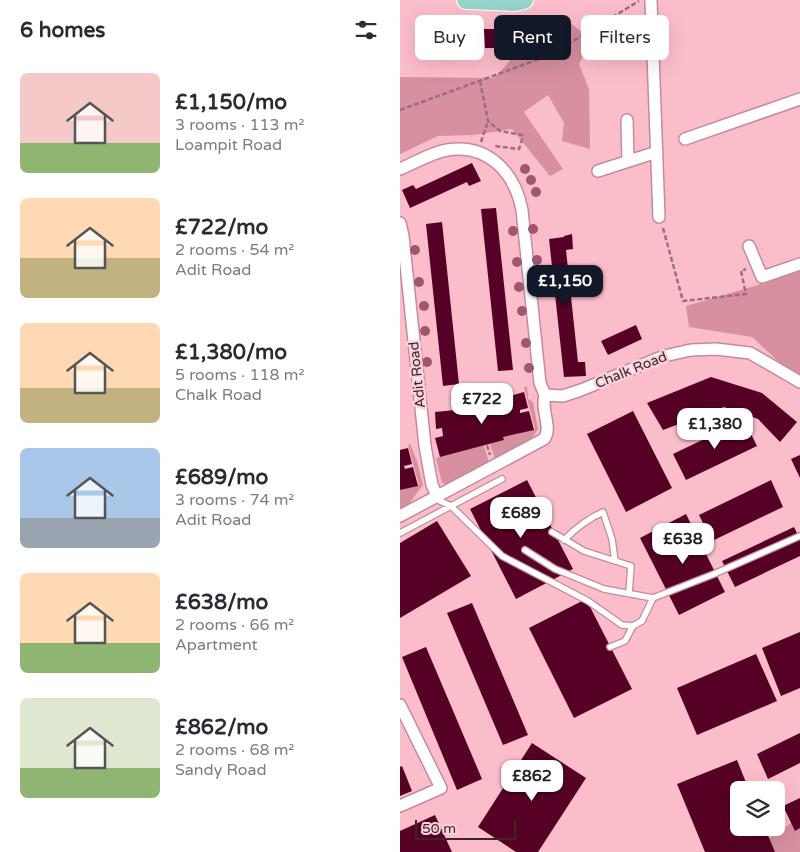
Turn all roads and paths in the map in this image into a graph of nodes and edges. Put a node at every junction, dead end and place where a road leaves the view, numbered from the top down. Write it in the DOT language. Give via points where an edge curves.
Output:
graph roads {
  1 [pos="466,0"];
  2 [pos="524,0"];
  3 [pos="640,0"];
  4 [pos="651,0"];
  5 [pos="480,81"];
  6 [pos="800,99"];
  7 [pos="400,110"];
  8 [pos="627,120"];
  9 [pos="488,121"];
  10 [pos="685,139"];
  11 [pos="488,145"];
  12 [pos="477,152"];
  13 [pos="656,152"];
  14 [pos="628,161"];
  15 [pos="400,169"];
  16 [pos="598,171"];
  17 [pos="659,217"];
  18 [pos="400,223"];
  19 [pos="749,246"];
  20 [pos="756,263"];
  21 [pos="800,264"];
  22 [pos="800,382"];
  23 [pos="545,395"];
  24 [pos="502,479"];
  25 [pos="437,496"];
  26 [pos="451,506"];
  27 [pos="400,516"];
  28 [pos="552,532"];
  29 [pos="400,533"];
  30 [pos="800,536"];
  31 [pos="564,540"];
  32 [pos="525,550"];
  33 [pos="615,561"];
  34 [pos="629,593"];
  35 [pos="653,598"];
  36 [pos="633,626"];
  37 [pos="610,647"];
  38 [pos="400,706"];
  39 [pos="400,806"];
  1 -- 2 [label="main road"];
  3 -- 5 [label="path" via="550,55"];
  4 -- 13 [label="street"];
  5 -- 7 [label="path"];
  5 -- 9 [label="path"];
  6 -- 10 [label="street"];
  8 -- 14 [label="street"];
  9 -- 11 [label="path" via="500,131 523,137 521,147 517,149"];
  9 -- 12 [label="path"];
  12 -- 15 [label="street" via="446,150"];
  12 -- 23 [label="street" via="502,167 520,198 540,383"];
  13 -- 14 [label="street"];
  13 -- 17 [label="street"];
  14 -- 16 [label="street"];
  17 -- 20 [label="path" via="683,301 746,294 741,272"];
  18 -- 25 [label="street, Adit Road" via="425,446"];
  19 -- 20 [label="street"];
  20 -- 21 [label="street" via="762,277"];
  22 -- 23 [label="street, Chalk Road" via="750,353 692,350 664,356 563,396"];
  23 -- 25 [label="street" via="542,402 548,432 544,438"];
  24 -- 26 [label="lane"];
  25 -- 26 [label="lane"];
  25 -- 27 [label="street"];
  26 -- 29 [label="lane"];
  26 -- 36 [label="lane" via="502,556 588,601 622,624"];
  28 -- 31 [label="lane"];
  30 -- 35 [label="lane"];
  31 -- 33 [label="lane" via="584,551"];
  31 -- 33 [label="lane" via="577,527 603,512"];
  32 -- 34 [label="lane" via="555,569 604,589"];
  33 -- 34 [label="lane" via="631,566"];
  34 -- 35 [label="lane"];
  35 -- 36 [label="lane" via="642,621"];
  36 -- 37 [label="lane" via="625,641"];
  38 -- 39 [label="street" via="442,788"];
}
